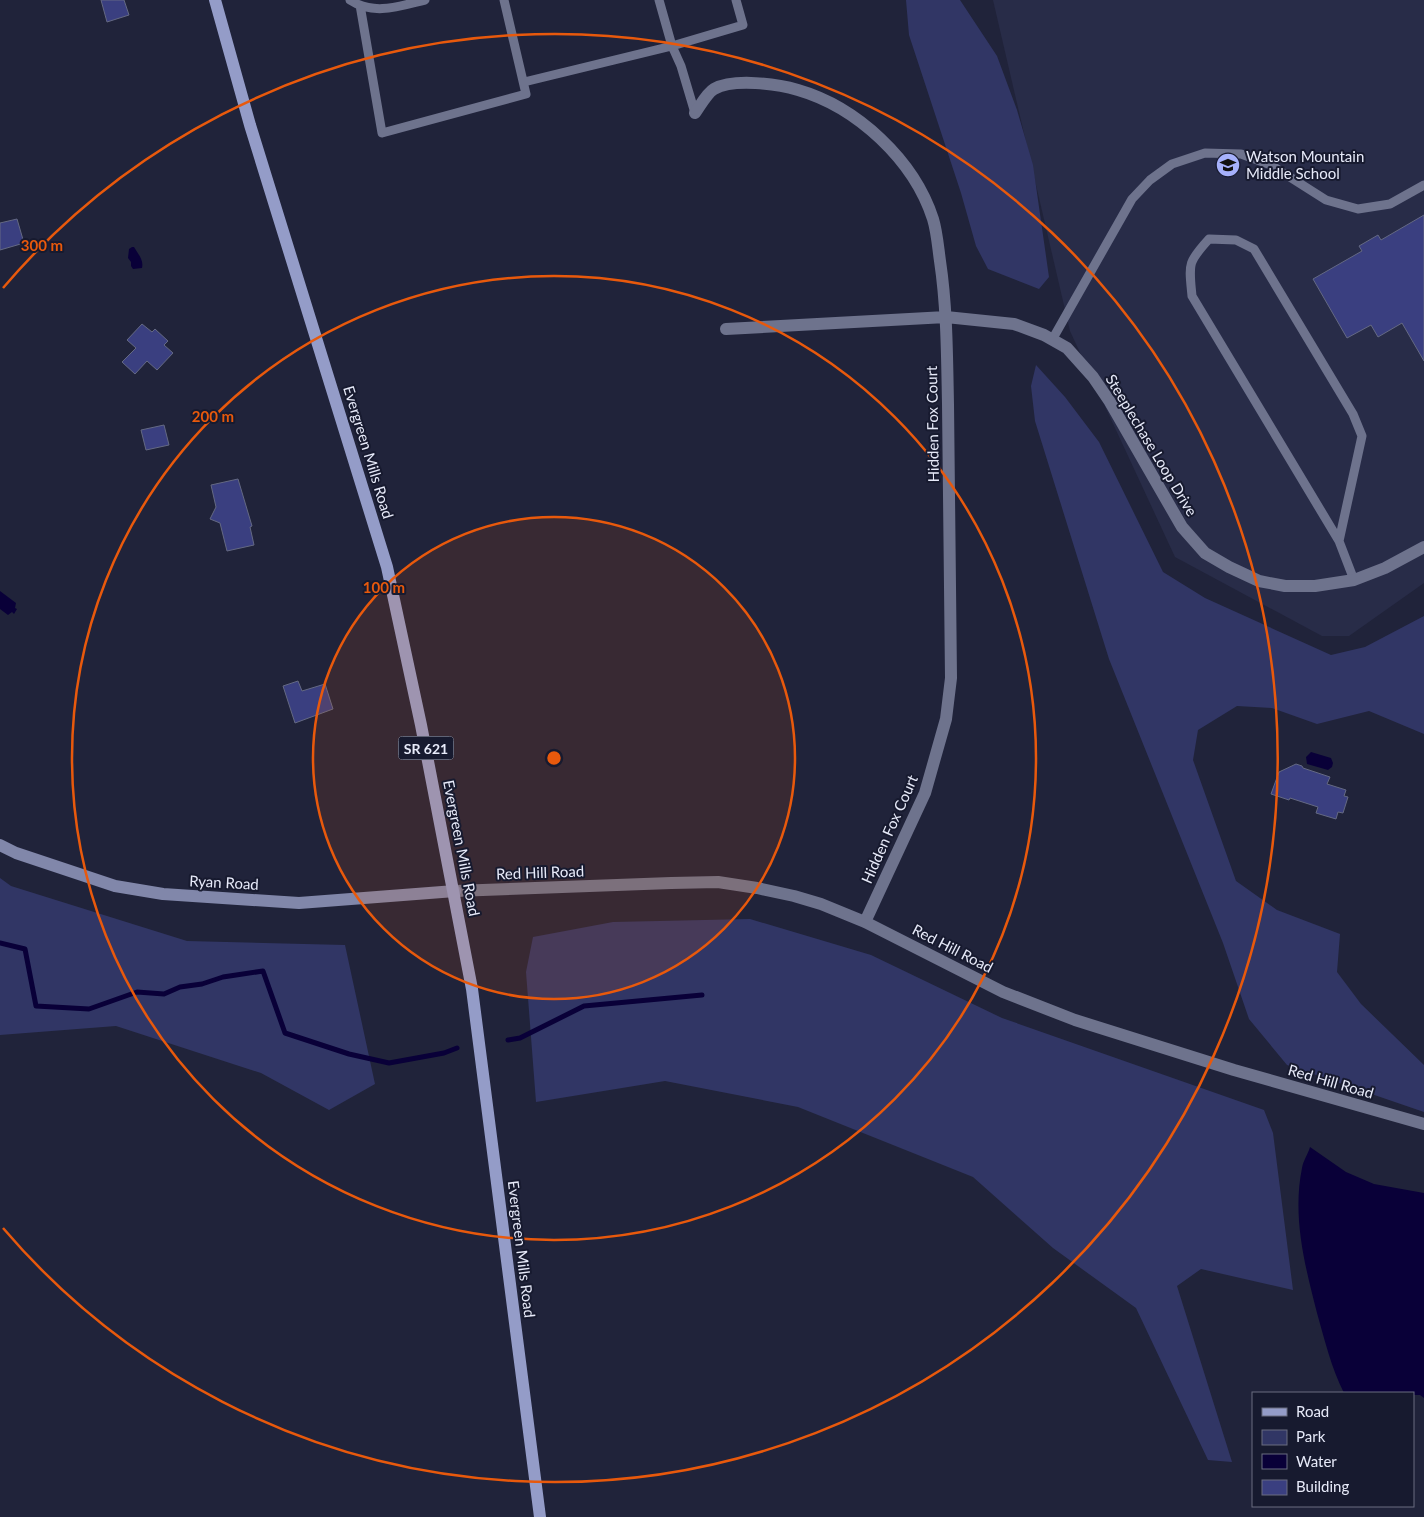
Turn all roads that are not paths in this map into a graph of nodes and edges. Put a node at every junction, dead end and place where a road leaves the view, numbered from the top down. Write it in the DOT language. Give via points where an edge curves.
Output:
graph roads {
  1 [pos="214,0"];
  2 [pos="350,0"];
  3 [pos="425,0"];
  4 [pos="504,0"];
  5 [pos="659,0"];
  6 [pos="736,0"];
  7 [pos="360,5"];
  8 [pos="672,46"];
  9 [pos="524,82"];
  10 [pos="695,113"];
  11 [pos="1424,185"];
  12 [pos="946,317"];
  13 [pos="726,329"];
  14 [pos="1052,340"];
  15 [pos="1339,541"];
  16 [pos="1424,546"];
  17 [pos="1354,580"];
  18 [pos="0,845"];
  19 [pos="454,891"];
  20 [pos="865,922"];
  21 [pos="1424,1124"];
  22 [pos="540,1517"];
  1 -- 19 [label="main road, Evergreen Mills Road / SR 621" via="387,567"];
  2 -- 7 [label="lane"];
  3 -- 7 [label="lane" via="384,9"];
  4 -- 9 [label="lane"];
  5 -- 8 [label="lane"];
  6 -- 8 [label="lane" via="743,25"];
  7 -- 9 [label="lane" via="382,133 526,94"];
  8 -- 9 [label="lane"];
  8 -- 10 [label="lane"];
  10 -- 12 [label="street, Hidden Fox Court" via="714,89 736,83 766,84 799,90 827,102 877,134 911,175 933,219"];
  11 -- 14 [label="lane" via="1390,204 1358,209 1326,200 1271,165 1240,154 1205,153 1172,164 1132,199"];
  12 -- 13 [label="street, Steeplechase Loop Drive"];
  12 -- 14 [label="street, Steeplechase Loop Drive" via="1014,324"];
  12 -- 20 [label="street, Hidden Fox Court" via="951,678 947,711 926,793"];
  14 -- 17 [label="street, Steeplechase Loop Drive" via="1066,348 1093,377 1182,527 1205,553 1259,581 1285,586 1315,586"];
  15 -- 15 [label="lane" via="1362,436 1353,414 1254,249 1236,240 1209,239 1194,255 1189,268 1192,296"];
  15 -- 17 [label="lane"];
  16 -- 17 [label="street, Steeplechase Loop Drive" via="1385,568"];
  18 -- 19 [label="main road, Ryan Road" via="115,886 163,894 299,903"];
  19 -- 20 [label="street, Red Hill Road" via="718,882 794,896"];
  19 -- 22 [label="main road, Evergreen Mills Road / SR 621" via="483,1066"];
  20 -- 21 [label="street, Red Hill Road" via="1003,992 1074,1020"];
}
